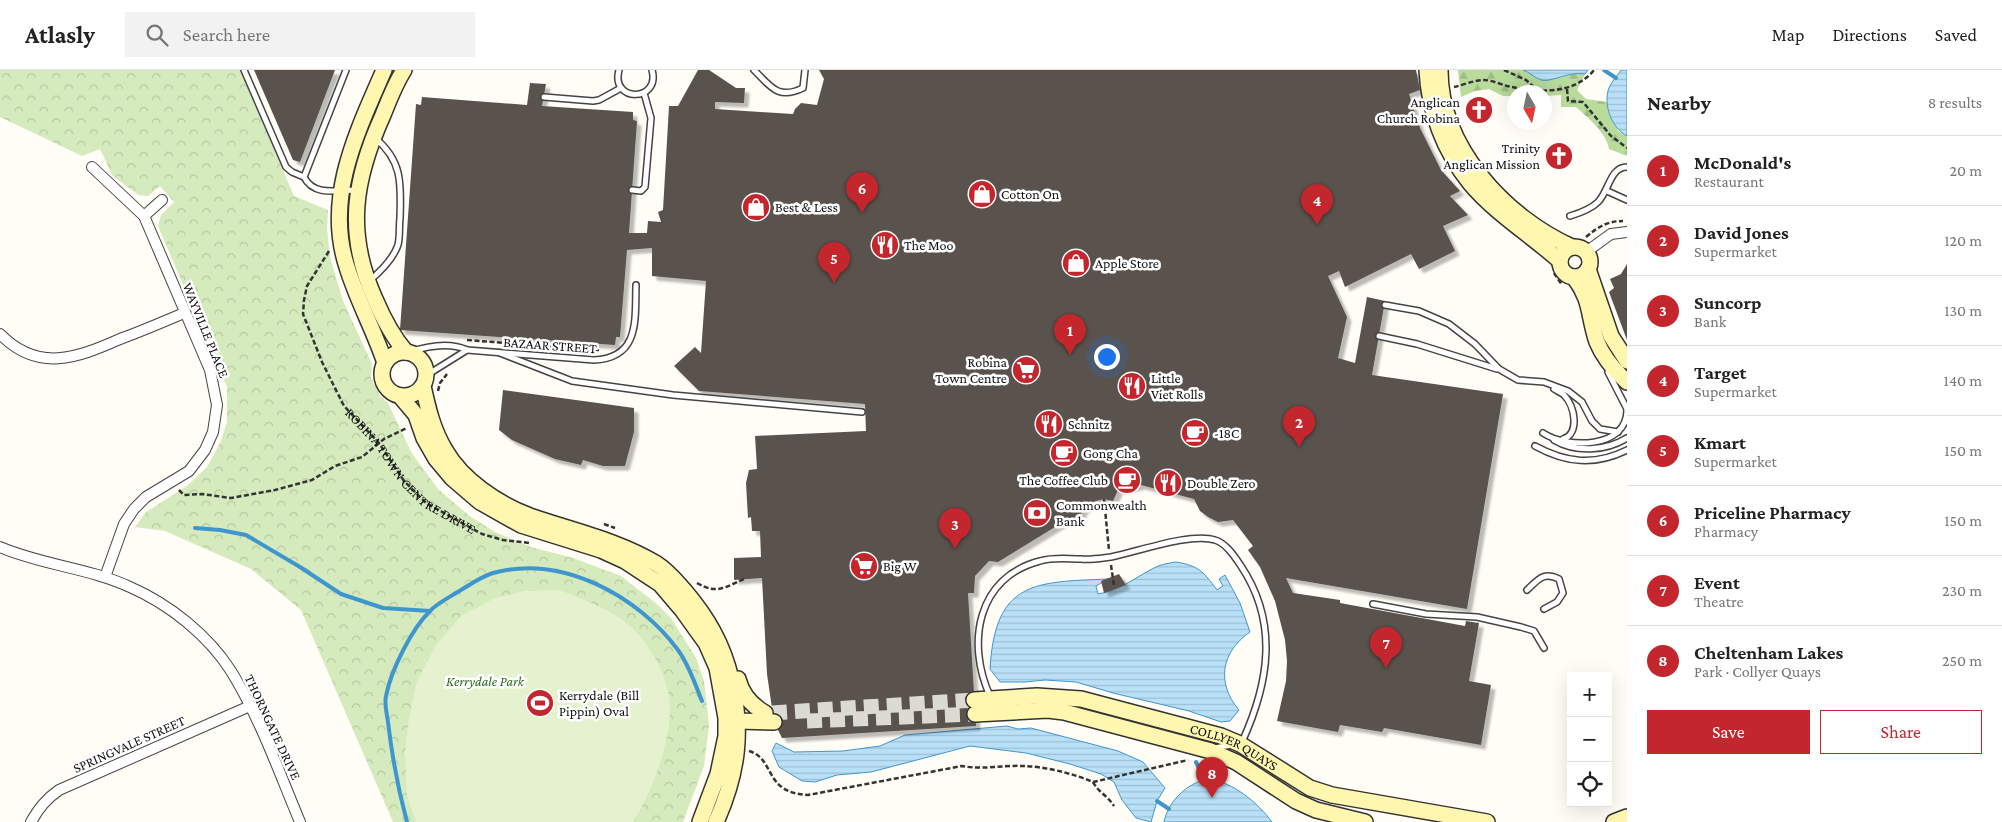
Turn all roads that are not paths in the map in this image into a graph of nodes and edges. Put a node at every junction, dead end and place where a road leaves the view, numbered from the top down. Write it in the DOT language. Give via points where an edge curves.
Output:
graph roads {
  1 [pos="244,70"];
  2 [pos="346,70"];
  3 [pos="384,70"];
  4 [pos="404,70"];
  5 [pos="618,70"];
  6 [pos="652,70"];
  7 [pos="754,70"];
  8 [pos="804,70"];
  9 [pos="1427,70"];
  10 [pos="1446,75"];
  11 [pos="621,88"];
  12 [pos="644,93"];
  13 [pos="544,97"];
  14 [pos="373,136"];
  15 [pos="92,167"];
  16 [pos="1627,167"];
  17 [pos="304,177"];
  18 [pos="341,190"];
  19 [pos="358,190"];
  20 [pos="632,190"];
  21 [pos="1607,191"];
  22 [pos="162,200"];
  23 [pos="1627,200"];
  24 [pos="144,216"];
  25 [pos="1570,216"];
  26 [pos="1627,232"];
  27 [pos="1584,246"];
  28 [pos="1556,266"];
  29 [pos="1588,269"];
  30 [pos="1574,277"];
  31 [pos="368,282"];
  32 [pos="636,285"];
  33 [pos="1384,305"];
  34 [pos="184,313"];
  35 [pos="0,334"];
  36 [pos="1380,336"];
  37 [pos="467,350"];
  38 [pos="408,352"];
  39 [pos="500,353"];
  40 [pos="1604,354"];
  41 [pos="1627,361"];
  42 [pos="384,363"];
  43 [pos="1499,370"];
  44 [pos="425,380"];
  45 [pos="1544,382"];
  46 [pos="1627,382"];
  47 [pos="400,396"];
  48 [pos="1627,410"];
  49 [pos="862,412"];
  50 [pos="1618,432"];
  51 [pos="1543,433"];
  52 [pos="1550,438"];
  53 [pos="1627,438"];
  54 [pos="1560,440"];
  55 [pos="1535,446"];
  56 [pos="1627,450"];
  57 [pos="2,548"];
  58 [pos="0,560"];
  59 [pos="105,577"];
  60 [pos="1527,590"];
  61 [pos="1373,604"];
  62 [pos="1544,609"];
  63 [pos="1544,648"];
  64 [pos="728,664"];
  65 [pos="250,706"];
  66 [pos="994,706"];
  67 [pos="975,707"];
  68 [pos="770,716"];
  69 [pos="734,718"];
  70 [pos="1240,744"];
  71 [pos="743,747"];
  72 [pos="1203,748"];
  73 [pos="1627,817"];
  74 [pos="31,822"];
  75 [pos="300,822"];
  76 [pos="700,822"];
  77 [pos="716,822"];
  78 [pos="1365,822"];
  79 [pos="1487,822"];
  80 [pos="1614,822"];
  1 -- 17 [label="lane" via="286,167"];
  2 -- 17 [label="lane"];
  3 -- 18 [label="street" via="348,156"];
  4 -- 14 [label="street"];
  5 -- 11 [label="lane"];
  6 -- 12 [label="lane" via="652,85"];
  7 -- 8 [label="lane" via="773,90 791,94 804,88"];
  9 -- 28 [label="street" via="1436,118 1458,166 1470,184"];
  10 -- 27 [label="street" via="1441,89 1452,127 1471,164 1500,197 1554,239"];
  11 -- 12 [label="lane" via="633,95"];
  11 -- 13 [label="lane" via="593,101"];
  12 -- 20 [label="lane" via="651,118 645,187 641,191"];
  14 -- 19 [label="street"];
  14 -- 31 [label="lane" via="388,149 401,190 398,244 386,265"];
  15 -- 24 [label="street, WAYVILLE PLACE"];
  16 -- 21 [label="lane" via="1617,170"];
  17 -- 18 [label="lane" via="308,185 317,190"];
  18 -- 19 [label="lane"];
  18 -- 42 [label="street" via="340,231 346,263"];
  19 -- 31 [label="street" via="356,232"];
  21 -- 23 [label="lane"];
  21 -- 25 [label="lane" via="1598,203"];
  22 -- 24 [label="street"];
  24 -- 34 [label="street, WAYVILLE PLACE"];
  26 -- 27 [label="street" via="1611,234"];
  27 -- 28 [label="street" via="1562,254"];
  27 -- 29 [label="street" via="1590,259"];
  28 -- 30 [label="street"];
  29 -- 30 [label="street" via="1581,276"];
  29 -- 41 [label="street" via="1611,336"];
  30 -- 40 [label="street" via="1586,296 1594,332"];
  31 -- 38 [label="street" via="395,340"];
  32 -- 39 [label="lane, BAZAAR STREET" via="631,340 617,355 594,360"];
  33 -- 43 [label="lane" via="1419,311 1449,324 1475,344"];
  34 -- 35 [label="street" via="89,352 59,359 40,358 23,352"];
  34 -- 59 [label="street, WAYVILLE PLACE" via="210,370 217,414 213,432 195,465 146,497 129,515"];
  36 -- 43 [label="lane"];
  37 -- 38 [label="lane, BAZAAR STREET" via="445,346"];
  37 -- 39 [label="lane, BAZAAR STREET"];
  37 -- 44 [label="lane"];
  38 -- 42 [label="street" via="394,354"];
  38 -- 44 [label="street" via="424,363"];
  39 -- 49 [label="lane" via="572,381 674,395"];
  40 -- 46 [label="street"];
  40 -- 48 [label="lane" via="1608,372"];
  42 -- 47 [label="street" via="384,384"];
  43 -- 45 [label="lane" via="1518,380"];
  44 -- 47 [label="street" via="413,395"];
  44 -- 64 [label="street, ROBINA TOWN CENTRE DRIVE" via="430,419 445,452 467,477 516,510 612,542 658,565 672,576 706,618"];
  45 -- 50 [label="lane" via="1568,391 1582,402 1600,429"];
  45 -- 54 [label="lane" via="1564,395 1571,405 1574,418 1572,434"];
  47 -- 69 [label="street, ROBINA TOWN CENTRE DRIVE" via="416,415 436,458 452,478 480,502 521,525 609,554 660,584 706,643"];
  48 -- 50 [label="lane" via="1626,421"];
  50 -- 54 [label="lane" via="1598,442"];
  51 -- 52 [label="lane"];
  52 -- 53 [label="lane" via="1588,449 1611,446"];
  52 -- 54 [label="lane"];
  55 -- 56 [label="lane" via="1552,455 1588,462"];
  57 -- 58 [label="street"];
  57 -- 59 [label="street, THORNGATE DRIVE"];
  59 -- 65 [label="street, THORNGATE DRIVE" via="153,599 186,622 230,669"];
  60 -- 62 [label="lane" via="1540,578 1551,575 1559,579 1563,593 1557,602"];
  61 -- 63 [label="lane" via="1426,614 1477,617 1521,627 1534,632"];
  64 -- 68 [label="street" via="735,670 747,700"];
  64 -- 69 [label="street, ROBINA TOWN CENTRE DRIVE"];
  65 -- 74 [label="street, SPRINGVALE STREET" via="60,790 47,799"];
  65 -- 75 [label="street, THORNGATE DRIVE"];
  66 -- 67 [label="street, COLLYER QUAYS"];
  66 -- 70 [label="street, COLLYER QUAYS" via="1037,696 1081,699"];
  66 -- 70 [label="lane" via="980,667 979,638 985,608 996,587 1016,570 1042,560 1110,557 1161,544 1210,539 1221,543 1237,560 1256,593 1267,639 1262,686"];
  66 -- 72 [label="street, COLLYER QUAYS" via="1064,712"];
  68 -- 69 [label="street"];
  68 -- 71 [label="street" via="751,733"];
  69 -- 71 [label="street, ROBINA TOWN CENTRE DRIVE"];
  69 -- 76 [label="street, ROBINA TOWN CENTRE DRIVE"];
  70 -- 72 [label="lane"];
  70 -- 79 [label="street, COLLYER QUAYS" via="1310,788 1332,795"];
  71 -- 77 [label="street, ROBINA TOWN CENTRE DRIVE"];
  72 -- 78 [label="street, COLLYER QUAYS" via="1236,762 1316,810"];
  73 -- 80 [label="street"];
}
